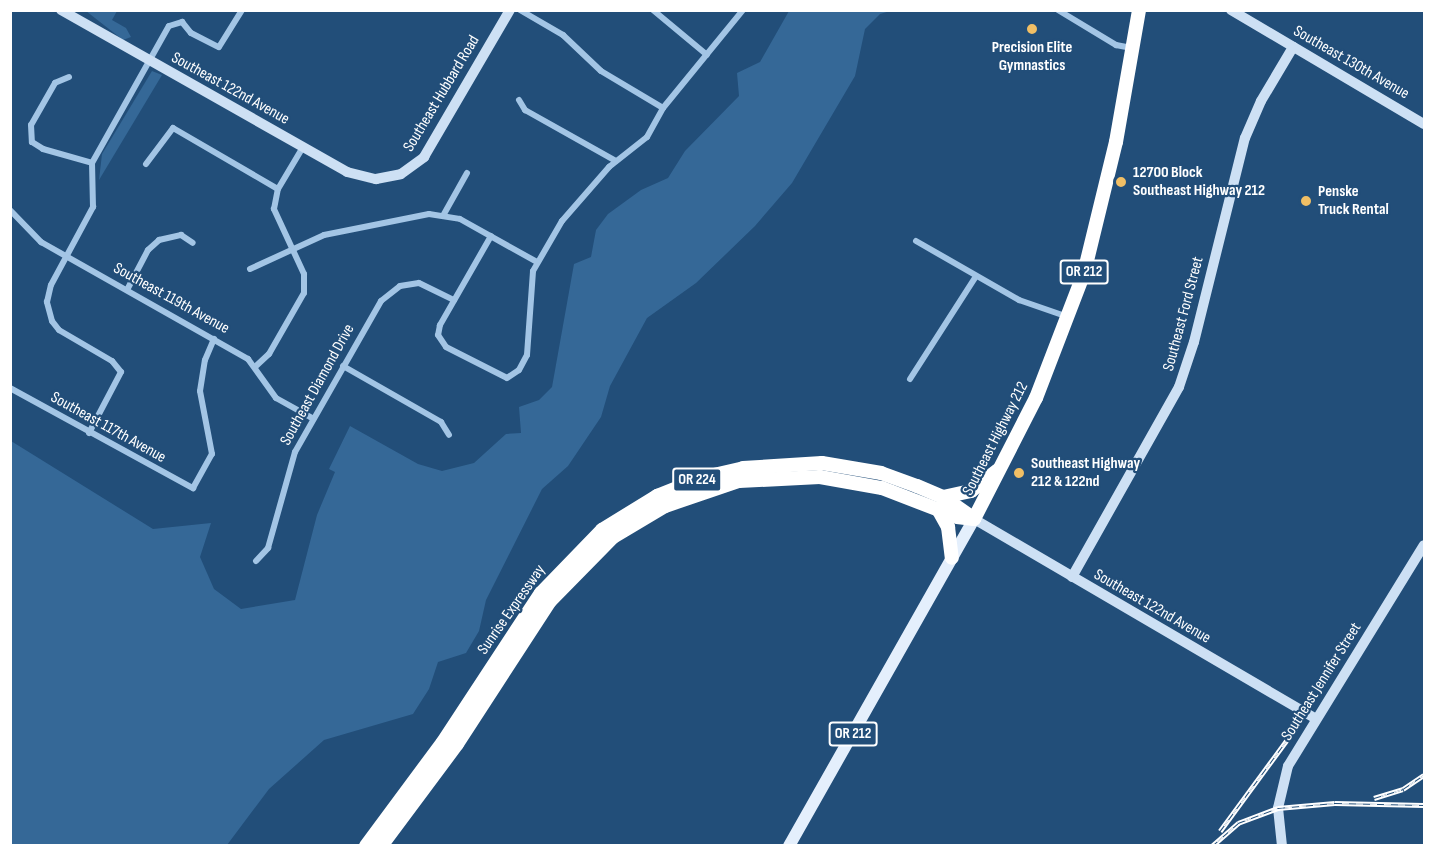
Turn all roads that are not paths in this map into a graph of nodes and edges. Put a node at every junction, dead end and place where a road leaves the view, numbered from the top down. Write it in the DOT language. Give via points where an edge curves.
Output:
graph roads {
  1 [pos="61,10"];
  2 [pos="242,10"];
  3 [pos="510,10"];
  4 [pos="520,10"];
  5 [pos="653,10"];
  6 [pos="743,10"];
  7 [pos="1058,10"];
  8 [pos="1139,10"];
  9 [pos="1231,10"];
  10 [pos="1293,46"];
  11 [pos="1133,48"];
  12 [pos="707,55"];
  13 [pos="149,61"];
  14 [pos="69,77"];
  15 [pos="519,100"];
  16 [pos="663,108"];
  17 [pos="1425,124"];
  18 [pos="303,147"];
  19 [pos="616,161"];
  20 [pos="92,163"];
  21 [pos="146,164"];
  22 [pos="467,173"];
  23 [pos="388,178"];
  24 [pos="278,189"];
  25 [pos="10,210"];
  26 [pos="444,214"];
  27 [pos="491,236"];
  28 [pos="916,241"];
  29 [pos="193,243"];
  30 [pos="292,248"];
  31 [pos="67,257"];
  32 [pos="537,262"];
  33 [pos="250,269"];
  34 [pos="976,276"];
  35 [pos="127,290"];
  36 [pos="454,300"];
  37 [pos="1069,317"];
  38 [pos="214,339"];
  39 [pos="256,366"];
  40 [pos="343,366"];
  41 [pos="910,379"];
  42 [pos="10,388"];
  43 [pos="312,418"];
  44 [pos="89,433"];
  45 [pos="449,435"];
  46 [pos="1001,468"];
  47 [pos="940,503"];
  48 [pos="974,519"];
  49 [pos="1425,545"];
  50 [pos="952,558"];
  51 [pos="256,561"];
  52 [pos="1072,577"];
  53 [pos="1316,719"];
  54 [pos="366,846"];
  55 [pos="381,846"];
  56 [pos="789,846"];
  57 [pos="1282,846"];
  1 -- 13 [label="main road, Southeast 122nd Avenue"];
  2 -- 13 [label="street" via="219,47 190,33 182,22 172,23"];
  3 -- 23 [label="main road, Southeast Hubbard Road" via="428,152 413,167"];
  4 -- 16 [label="street" via="562,35 601,70"];
  5 -- 12 [label="street"];
  6 -- 12 [label="street"];
  7 -- 11 [label="street" via="1116,45"];
  8 -- 11 [label="highway, Southeast Highway 212 / OR 212"];
  9 -- 10 [label="main road, Southeast 130th Avenue"];
  10 -- 17 [label="main road, Southeast 130th Avenue"];
  10 -- 52 [label="main road, Southeast Ford Street" via="1245,138 1179,387"];
  11 -- 37 [label="highway, Southeast Highway 212 / OR 212" via="1106,191"];
  12 -- 16 [label="street"];
  13 -- 18 [label="main road, Southeast 122nd Avenue"];
  13 -- 20 [label="street"];
  14 -- 20 [label="street" via="55,83 45,100 31,125 32,142"];
  15 -- 19 [label="street" via="525,110"];
  16 -- 19 [label="street" via="647,137"];
  18 -- 23 [label="main road, Southeast 122nd Avenue" via="358,176"];
  18 -- 24 [label="street"];
  19 -- 32 [label="street" via="568,212"];
  20 -- 31 [label="street" via="93,207"];
  21 -- 24 [label="street" via="172,128"];
  22 -- 26 [label="street"];
  24 -- 30 [label="street" via="274,209"];
  25 -- 31 [label="street, Southeast 119th Avenue" via="33,236"];
  26 -- 27 [label="street"];
  26 -- 30 [label="street" via="337,231"];
  27 -- 32 [label="street"];
  27 -- 36 [label="street"];
  28 -- 34 [label="street"];
  29 -- 35 [label="street" via="181,235 159,240 148,250"];
  30 -- 33 [label="street"];
  30 -- 39 [label="street" via="304,274 304,293 269,354"];
  31 -- 35 [label="street, Southeast 119th Avenue"];
  31 -- 44 [label="street" via="47,295 51,321 112,361 121,372"];
  32 -- 36 [label="street" via="531,280 527,356 512,376 501,378 446,347 438,335"];
  34 -- 37 [label="street" via="1019,300"];
  34 -- 41 [label="street"];
  35 -- 38 [label="street, Southeast 119th Avenue"];
  36 -- 40 [label="street, Southeast Diamond Drive" via="419,283 392,290 381,301"];
  37 -- 46 [label="highway, Southeast Highway 212 / OR 212" via="1036,398"];
  38 -- 39 [label="street, Southeast 119th Avenue"];
  38 -- 44 [label="street, Southeast 117th Avenue" via="204,360 200,391 212,454 194,488"];
  39 -- 43 [label="street, Southeast 119th Avenue" via="276,398"];
  40 -- 43 [label="street, Southeast Diamond Drive"];
  40 -- 45 [label="street" via="441,422"];
  42 -- 44 [label="street, Southeast 117th Avenue"];
  43 -- 51 [label="street, Southeast Diamond Drive" via="287,472 268,548"];
  46 -- 47 [label="highway" via="971,491"];
  46 -- 48 [label="highway, Southeast Highway 212 / OR 212"];
  47 -- 48 [label="highway, Sunrise Expressway / OR 224"];
  47 -- 50 [label="highway"];
  47 -- 54 [label="highway, Sunrise Expressway / OR 224" via="860,469 786,463 705,477 624,514 580,549 541,593 443,742"];
  47 -- 55 [label="highway, Sunrise Expressway / OR 224" via="866,484 785,477 706,490 636,522 592,555 550,601 451,753"];
  48 -- 50 [label="main road, Southeast Highway 212 / OR 212"];
  48 -- 52 [label="main road, Southeast 122nd Avenue"];
  49 -- 53 [label="main road, Southeast Jennifer Street"];
  50 -- 56 [label="main road, Southeast Highway 212 / OR 212"];
  52 -- 53 [label="main road, Southeast 122nd Avenue"];
  53 -- 57 [label="main road, Southeast Jennifer Street" via="1281,785 1278,812"];
}
